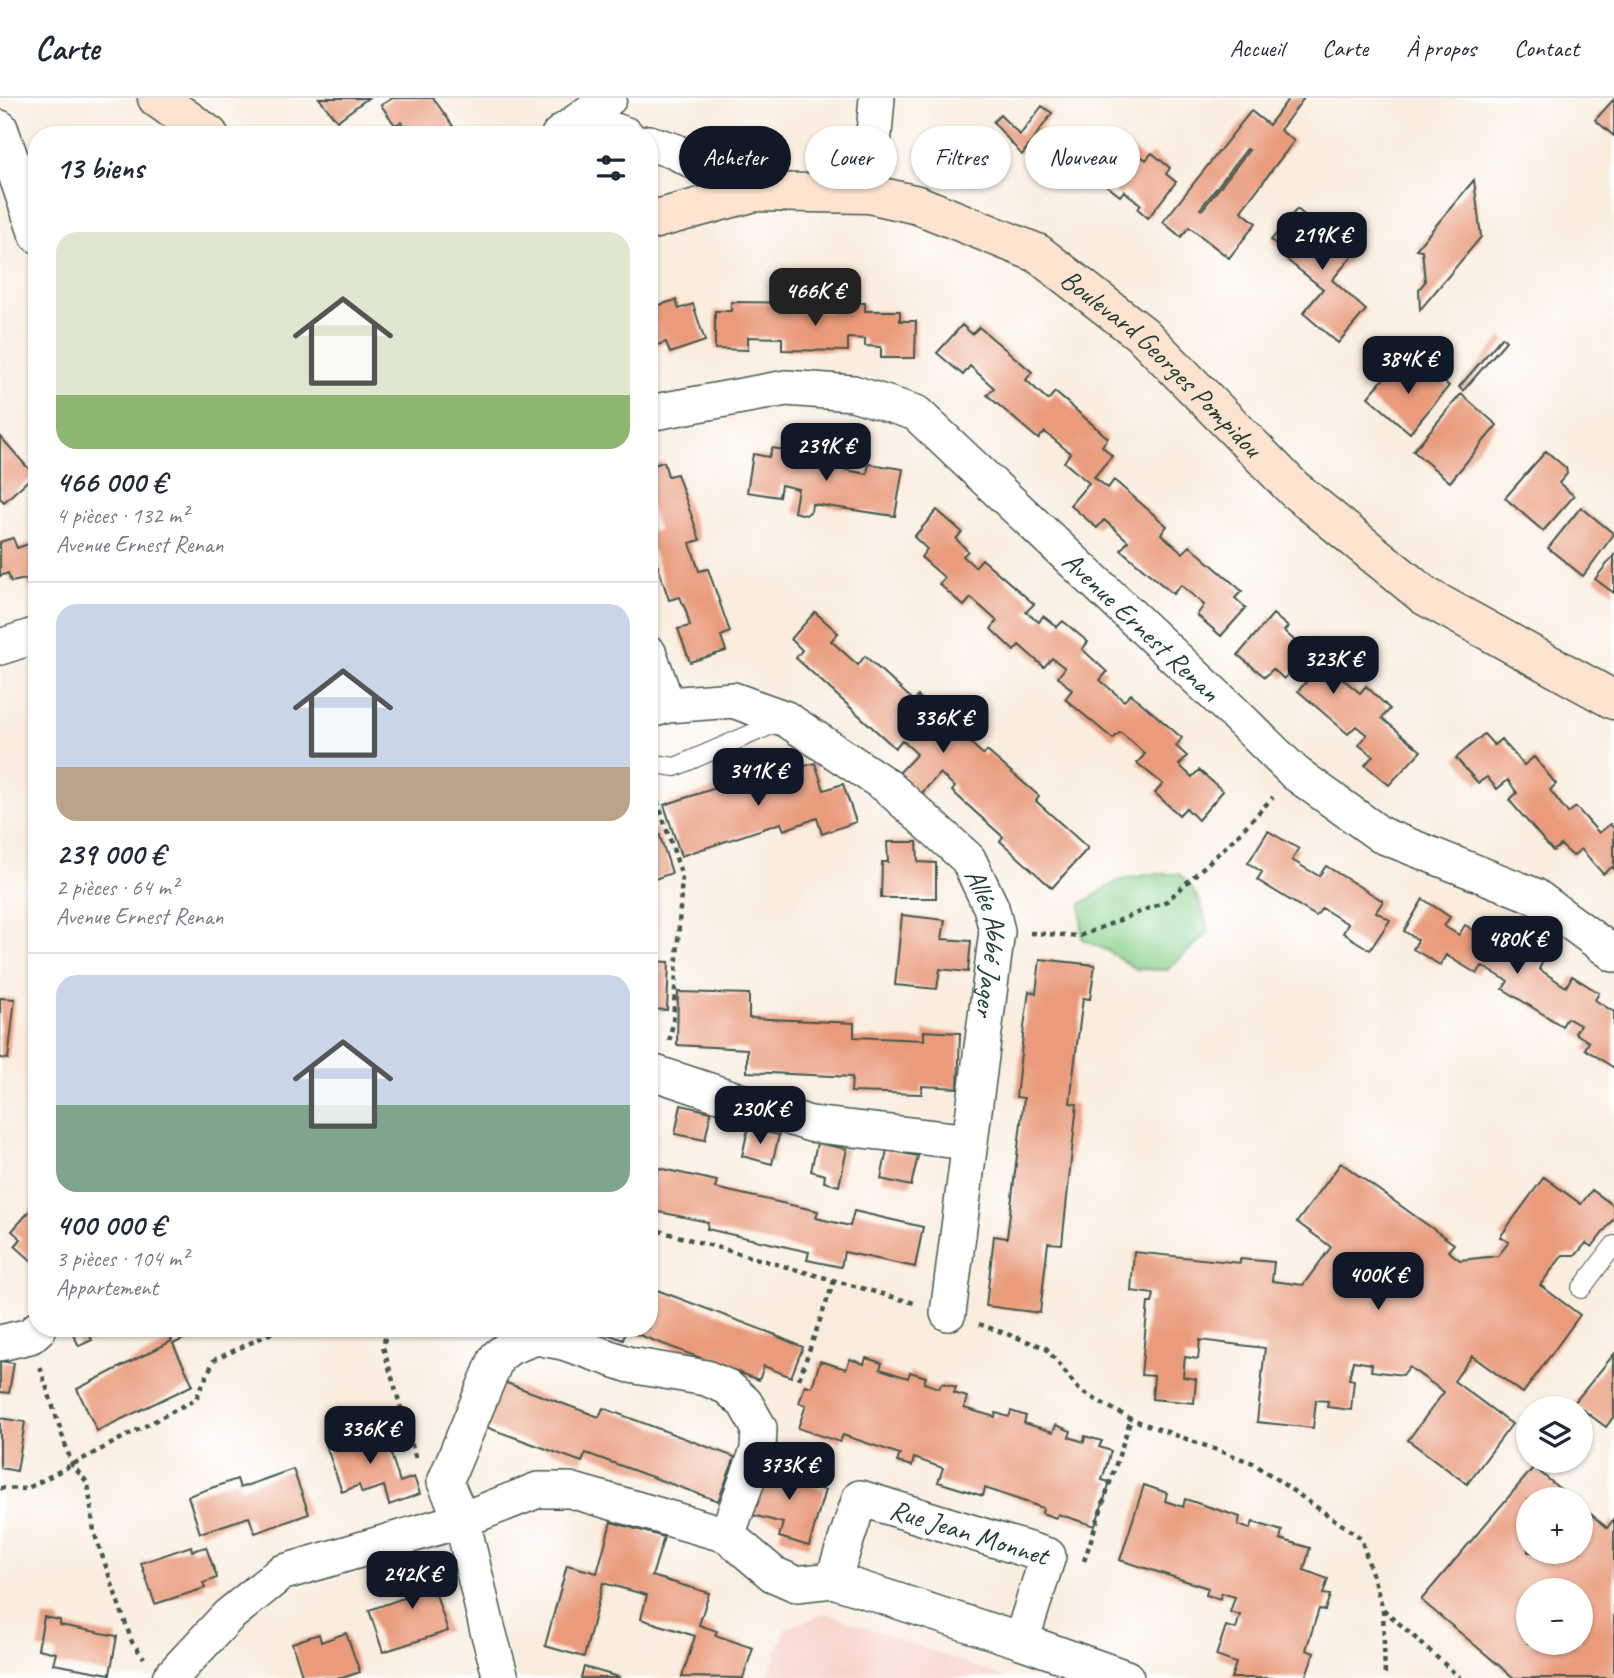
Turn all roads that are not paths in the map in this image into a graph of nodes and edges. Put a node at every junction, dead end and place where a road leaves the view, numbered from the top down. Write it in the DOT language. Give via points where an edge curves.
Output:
graph roads {
  1 [pos="157,98"];
  2 [pos="609,98"];
  3 [pos="877,98"];
  4 [pos="196,126"];
  5 [pos="571,126"];
  6 [pos="0,128"];
  7 [pos="658,146"];
  8 [pos="755,192"];
  9 [pos="869,194"];
  10 [pos="28,209"];
  11 [pos="658,219"];
  12 [pos="658,411"];
  13 [pos="28,638"];
  14 [pos="0,648"];
  15 [pos="1614,700"];
  16 [pos="658,708"];
  17 [pos="786,719"];
  18 [pos="658,764"];
  19 [pos="1614,954"];
  20 [pos="658,1074"];
  21 [pos="970,1142"];
  22 [pos="1614,1245"];
  23 [pos="1581,1289"];
  24 [pos="948,1313"];
  25 [pos="462,1520"];
  26 [pos="727,1535"];
  27 [pos="833,1580"];
  28 [pos="1021,1641"];
  29 [pos="158,1669"];
  30 [pos="502,1678"];
  31 [pos="1126,1678"];
  1 -- 4 [label="main road"];
  2 -- 5 [label="street"];
  3 -- 9 [label="street"];
  6 -- 10 [label="street"];
  7 -- 8 [label="street"];
  8 -- 9 [label="main road, Boulevard Georges Pompidou"];
  8 -- 11 [label="main road, Boulevard Georges Pompidou"];
  9 -- 15 [label="main road, Boulevard Georges Pompidou" via="918,205 1037,253 1143,335 1294,489 1425,596"];
  12 -- 19 [label="street, Avenue Ernest Renan" via="786,388 853,393 916,413 1295,773 1381,835 1535,896"];
  13 -- 14 [label="street"];
  16 -- 17 [label="street, Allée Abbé Jager" via="733,700"];
  17 -- 18 [label="lane" via="675,767"];
  17 -- 21 [label="street, Allée Abbé Jager" via="887,786 968,859 991,906 997,931"];
  20 -- 21 [label="street" via="810,1124"];
  21 -- 24 [label="street, Allée Abbé Jager"];
  22 -- 23 [label="lane"];
  25 -- 26 [label="street" via="538,1490 570,1490"];
  25 -- 26 [label="street" via="445,1482 497,1357 537,1337 630,1365 706,1378 727,1387 745,1403 759,1428 758,1450"];
  25 -- 29 [label="street" via="281,1573"];
  25 -- 30 [label="street"];
  26 -- 27 [label="street" via="773,1574 796,1584"];
  27 -- 28 [label="street"];
  27 -- 28 [label="street, Rue Jean Monnet" via="860,1498 1048,1556"];
  28 -- 31 [label="street"];
}
